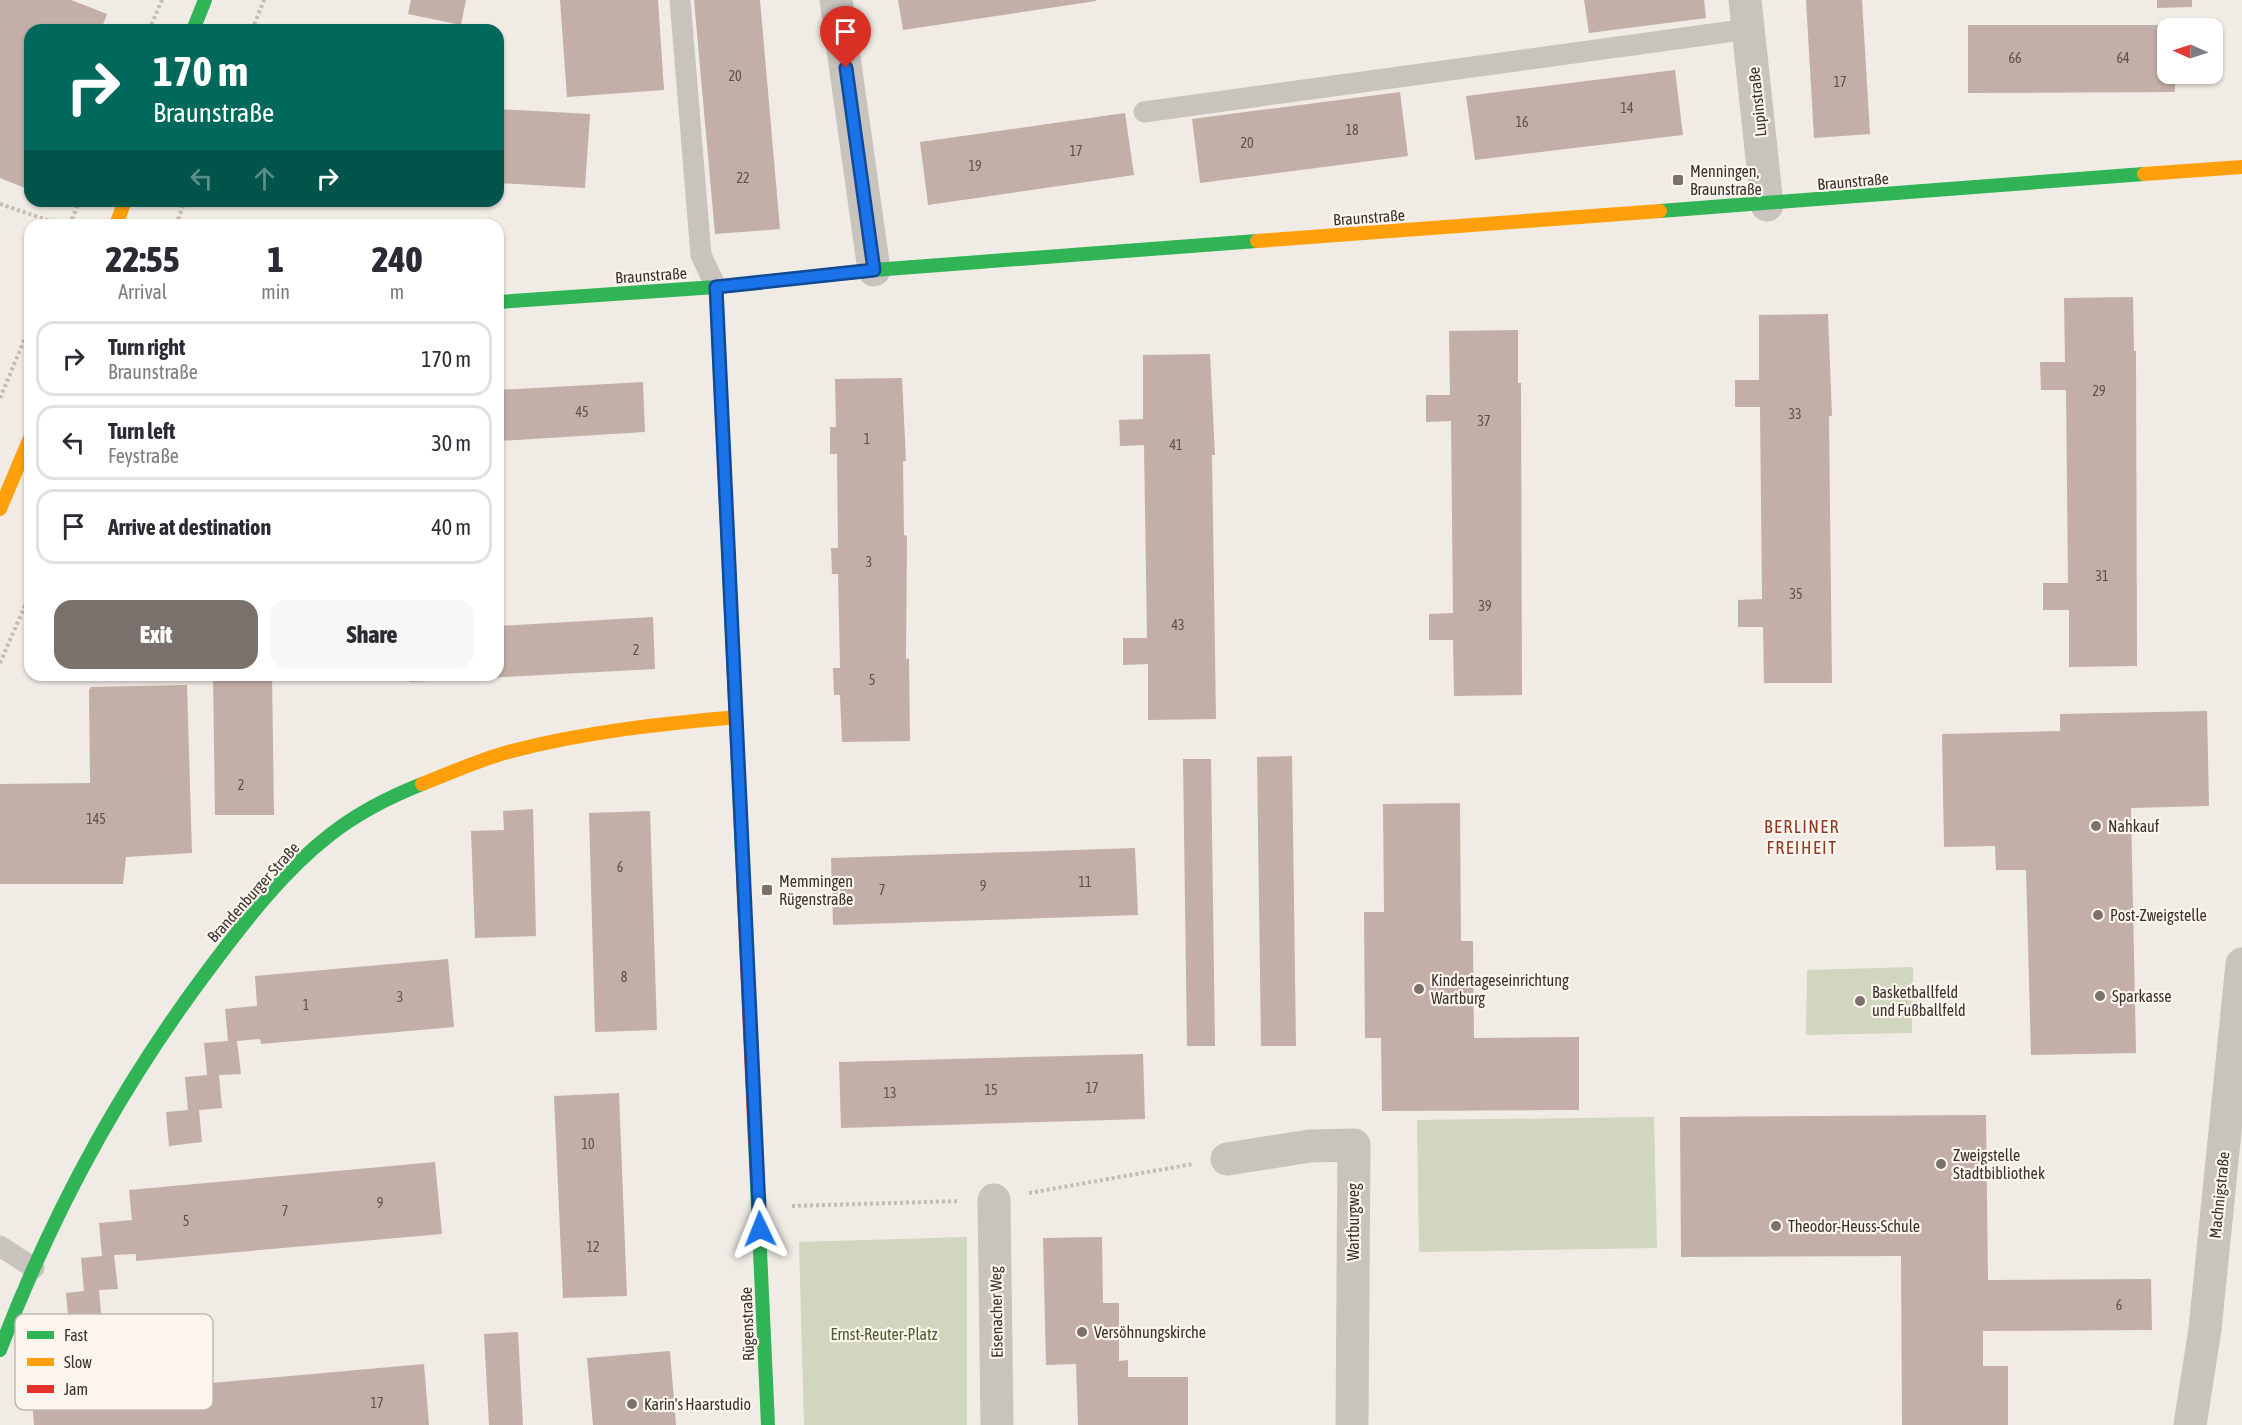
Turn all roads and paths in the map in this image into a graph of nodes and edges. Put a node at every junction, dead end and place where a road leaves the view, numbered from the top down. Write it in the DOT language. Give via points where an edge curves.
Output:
graph roads {
  1 [pos="162,0"];
  2 [pos="205,0"];
  3 [pos="264,0"];
  4 [pos="680,0"];
  5 [pos="836,0"];
  6 [pos="1747,14"];
  7 [pos="152,24"];
  8 [pos="195,24"];
  9 [pos="254,24"];
  10 [pos="1144,112"];
  11 [pos="2242,167"];
  12 [pos="0,204"];
  13 [pos="1767,205"];
  14 [pos="44,219"];
  15 [pos="874,270"];
  16 [pos="716,287"];
  17 [pos="504,302"];
  18 [pos="24,340"];
  19 [pos="0,398"];
  20 [pos="24,452"];
  21 [pos="0,509"];
  22 [pos="24,608"];
  23 [pos="0,663"];
  24 [pos="736,717"];
  25 [pos="2242,964"];
  26 [pos="1227,1159"];
  27 [pos="994,1200"];
  28 [pos="0,1246"];
  29 [pos="34,1268"];
  30 [pos="0,1350"];
  31 [pos="768,1425"];
  32 [pos="997,1425"];
  33 [pos="1352,1425"];
  34 [pos="2190,1425"];
  1 -- 7 [label="path"];
  2 -- 8 [label="street"];
  3 -- 9 [label="path"];
  4 -- 16 [label="lane" via="701,255"];
  5 -- 15 [label="street"];
  6 -- 10 [label="lane"];
  6 -- 13 [label="street, Lupinstraße"];
  11 -- 13 [label="street, Braunstraße"];
  12 -- 14 [label="path"];
  13 -- 15 [label="street, Braunstraße"];
  15 -- 16 [label="street, Braunstraße"];
  16 -- 17 [label="street, Braunstraße"];
  16 -- 24 [label="street, Rügenstraße"];
  18 -- 19 [label="path"];
  20 -- 21 [label="street"];
  22 -- 23 [label="path"];
  24 -- 29 [label="street, Brandenburger Straße" via="610,731 506,752 406,790 349,821 301,860 246,920 188,995 136,1071 88,1154"];
  24 -- 31 [label="street, Rügenstraße"];
  25 -- 34 [label="street, Machnigstraße" via="2205,1329"];
  26 -- 33 [label="street, Wartburgweg" via="1310,1146 1353,1145"];
  27 -- 32 [label="street, Eisenacher Weg"];
  28 -- 29 [label="lane"];
  29 -- 30 [label="street, Brandenburger Straße"];
}
